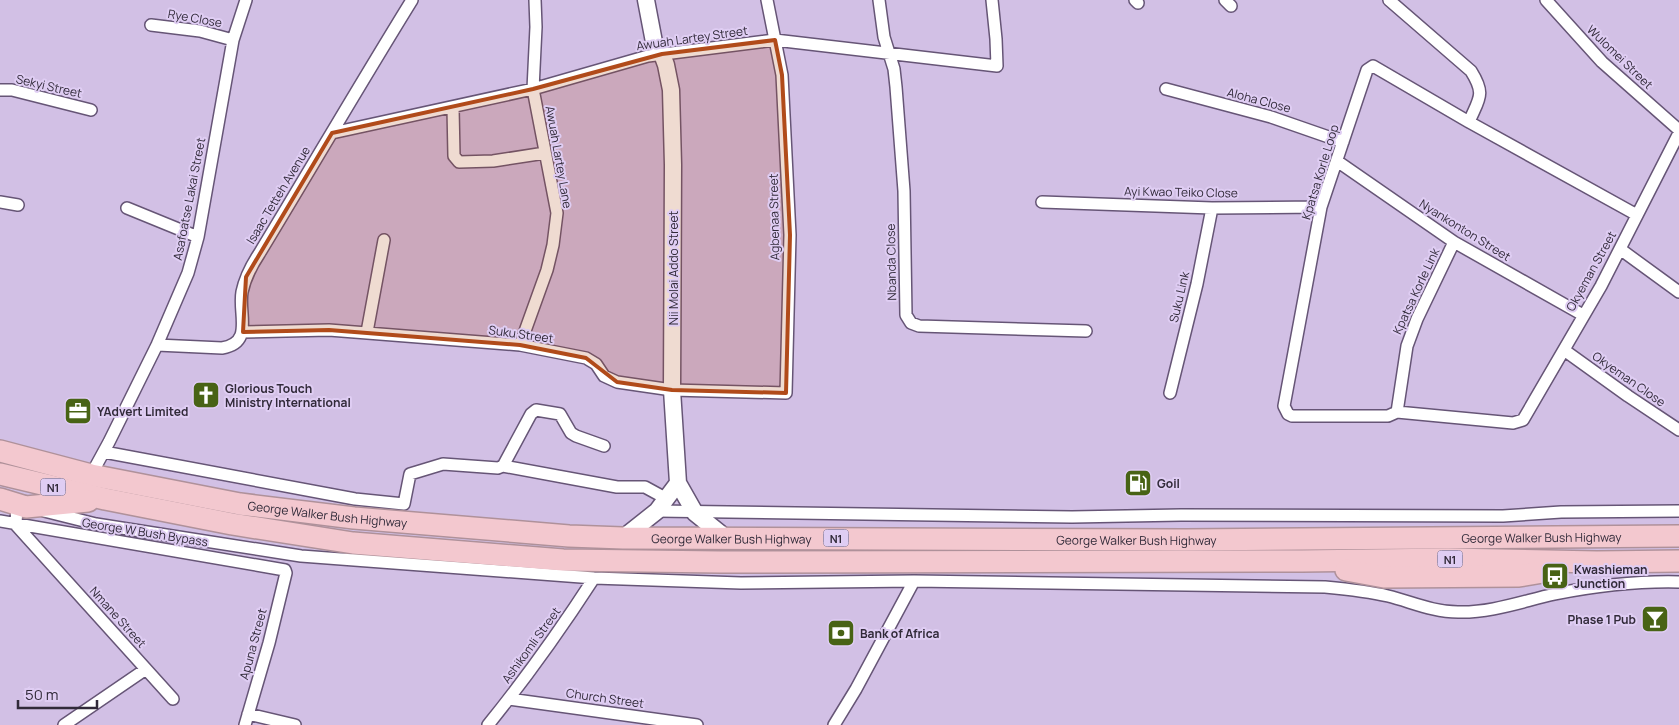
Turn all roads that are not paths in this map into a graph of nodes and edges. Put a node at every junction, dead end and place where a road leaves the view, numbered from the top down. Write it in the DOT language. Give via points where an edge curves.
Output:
graph roads {
  1 [pos="246,0"];
  2 [pos="412,0"];
  3 [pos="535,0"];
  4 [pos="646,0"];
  5 [pos="767,0"];
  6 [pos="879,0"];
  7 [pos="992,0"];
  8 [pos="1389,0"];
  9 [pos="1546,0"];
  10 [pos="151,25"];
  11 [pos="233,40"];
  12 [pos="775,40"];
  13 [pos="662,54"];
  14 [pos="889,54"];
  15 [pos="533,89"];
  16 [pos="0,90"];
  17 [pos="1166,90"];
  18 [pos="453,108"];
  19 [pos="91,110"];
  20 [pos="1469,122"];
  21 [pos="1679,131"];
  22 [pos="332,133"];
  23 [pos="1343,142"];
  24 [pos="545,153"];
  25 [pos="1337,161"];
  26 [pos="0,202"];
  27 [pos="1042,202"];
  28 [pos="18,205"];
  29 [pos="1321,207"];
  30 [pos="127,208"];
  31 [pos="1212,208"];
  32 [pos="1637,216"];
  33 [pos="198,237"];
  34 [pos="384,240"];
  35 [pos="1454,242"];
  36 [pos="1620,249"];
  37 [pos="1679,292"];
  38 [pos="1583,315"];
  39 [pos="1086,331"];
  40 [pos="243,332"];
  41 [pos="367,332"];
  42 [pos="157,345"];
  43 [pos="520,345"];
  44 [pos="1564,350"];
  45 [pos="672,390"];
  46 [pos="786,393"];
  47 [pos="1170,393"];
  48 [pos="1397,412"];
  49 [pos="1524,420"];
  50 [pos="1679,430"];
  51 [pos="604,446"];
  52 [pos="0,451"];
  53 [pos="104,452"];
  54 [pos="503,466"];
  55 [pos="0,474"];
  56 [pos="91,475"];
  57 [pos="678,483"];
  58 [pos="105,499"];
  59 [pos="662,505"];
  60 [pos="15,509"];
  61 [pos="1679,510"];
  62 [pos="695,513"];
  63 [pos="0,522"];
  64 [pos="1679,536"];
  65 [pos="623,538"];
  66 [pos="726,538"];
  67 [pos="1679,561"];
  68 [pos="285,570"];
  69 [pos="594,578"];
  70 [pos="914,581"];
  71 [pos="1679,582"];
  72 [pos="146,669"];
  73 [pos="173,699"];
  74 [pos="509,699"];
  75 [pos="246,719"];
  76 [pos="64,725"];
  77 [pos="295,725"];
  78 [pos="488,725"];
  79 [pos="696,725"];
  80 [pos="834,725"];
  1 -- 11 [label="street, Asafoatse Lakai Street"];
  2 -- 22 [label="street, Isaac Tetteh Avenue"];
  3 -- 15 [label="street, Awuah Lartey Lane"];
  4 -- 13 [label="street, Nii Molai Addo Street" via="654,42"];
  5 -- 12 [label="street, Agbenaa Street"];
  6 -- 14 [label="street"];
  7 -- 14 [label="street, Awuah Lartey Street" via="997,66"];
  8 -- 20 [label="street" via="1471,71 1481,94"];
  9 -- 21 [label="street, Wulomei Street" via="1602,62"];
  10 -- 11 [label="street, Rye Close" via="200,31"];
  11 -- 33 [label="street, Asafoatse Lakai Street"];
  12 -- 13 [label="street, Awuah Lartey Street"];
  12 -- 14 [label="street, Awuah Lartey Street"];
  12 -- 46 [label="street, Agbenaa Street" via="782,75 790,235"];
  13 -- 15 [label="street, Awuah Lartey Street"];
  13 -- 45 [label="street, Nii Molai Addo Street" via="671,90 673,156"];
  14 -- 39 [label="street, Nbanda Close" via="896,87 904,191 906,315 911,323 920,326"];
  15 -- 18 [label="street, Awuah Lartey Street"];
  15 -- 24 [label="street, Awuah Lartey Lane"];
  16 -- 19 [label="street, Sekyi Street" via="12,90"];
  17 -- 23 [label="street, Aloha Close" via="1271,116"];
  18 -- 22 [label="street, Awuah Lartey Street"];
  18 -- 24 [label="street" via="454,156 459,162 493,161"];
  20 -- 23 [label="street, Kpatsa Korle Loop" via="1373,66 1367,70"];
  20 -- 32 [label="street, Kpatsa Korle Loop"];
  21 -- 32 [label="street, Okyeman Street"];
  22 -- 40 [label="street, Isaac Tetteh Avenue" via="246,277 242,294"];
  23 -- 25 [label="street, Kpatsa Korle Loop"];
  24 -- 43 [label="street, Awuah Lartey Lane" via="557,213 554,237 547,270"];
  25 -- 29 [label="street, Kpatsa Korle Loop"];
  25 -- 35 [label="street, Nyankonton Street"];
  26 -- 28 [label="street"];
  27 -- 31 [label="street, Ayi Kwao Teiko Close"];
  29 -- 31 [label="street, Ayi Kwao Teiko Close"];
  29 -- 48 [label="street, Kpatsa Korle Loop" via="1285,410 1292,416 1388,416"];
  30 -- 33 [label="street"];
  31 -- 47 [label="street, Suku Link"];
  32 -- 36 [label="street, Okyeman Street"];
  33 -- 42 [label="street, Asafoatse Lakai Street" via="188,273"];
  34 -- 41 [label="street"];
  35 -- 38 [label="street, Nyankonton Street"];
  35 -- 48 [label="street, Kpatsa Korle Link" via="1407,346"];
  36 -- 37 [label="street"];
  36 -- 38 [label="street, Okyeman Street"];
  38 -- 44 [label="street, Okyeman Street"];
  40 -- 41 [label="street, Suku Street"];
  40 -- 42 [label="street" via="236,344 230,347"];
  41 -- 43 [label="street, Suku Street"];
  42 -- 53 [label="street, Asafoatse Lakai Street"];
  43 -- 45 [label="street, Suku Street" via="586,358 596,364 604,376 617,382"];
  44 -- 49 [label="street, Okyeman Street"];
  44 -- 50 [label="street, Okyeman Close"];
  45 -- 46 [label="street, Suku Street"];
  45 -- 57 [label="street, Nii Molai Addo Street"];
  48 -- 49 [label="street, Kpatsa Korle Loop" via="1513,423"];
  51 -- 54 [label="street" via="570,432 560,414 536,410"];
  52 -- 56 [label="highway, George Walker Bush Highway / N1"];
  53 -- 54 [label="street" via="355,499 404,504 410,474 443,464"];
  53 -- 56 [label="street, Asafoatse Lakai Street"];
  54 -- 59 [label="street" via="617,488 645,487"];
  55 -- 58 [label="highway, George Walker Bush Highway / N1"];
  56 -- 65 [label="highway, George Walker Bush Highway / N1" via="240,504 354,518"];
  57 -- 59 [label="street"];
  57 -- 62 [label="street, Nii Molai Addo Street"];
  58 -- 60 [label="highway"];
  58 -- 67 [label="highway, George Walker Bush Highway / N1" via="353,543 563,560 1302,561 1384,577 1519,576 1597,562"];
  59 -- 62 [label="street"];
  59 -- 65 [label="street"];
  60 -- 63 [label="street, George W Bush Bypass"];
  60 -- 68 [label="street, George W Bush Bypass"];
  60 -- 69 [label="street" via="301,556"];
  60 -- 72 [label="street, Nmane Street"];
  61 -- 62 [label="street" via="1503,516 1072,517"];
  62 -- 66 [label="street, Nii Molai Addo Street"];
  64 -- 66 [label="highway, George Walker Bush Highway / N1" via="1186,540"];
  65 -- 66 [label="highway, George Walker Bush Highway / N1"];
  68 -- 75 [label="street, Apuna Street"];
  69 -- 70 [label="street" via="741,583"];
  69 -- 74 [label="street, Ashikomli Street"];
  70 -- 71 [label="street" via="1325,587 1362,590 1434,610 1458,612 1628,584"];
  70 -- 80 [label="street"];
  72 -- 73 [label="street, Nmane Street"];
  72 -- 76 [label="street"];
  74 -- 78 [label="street, Ashikomli Street"];
  74 -- 79 [label="street, Church Street"];
  75 -- 77 [label="street"];
}
